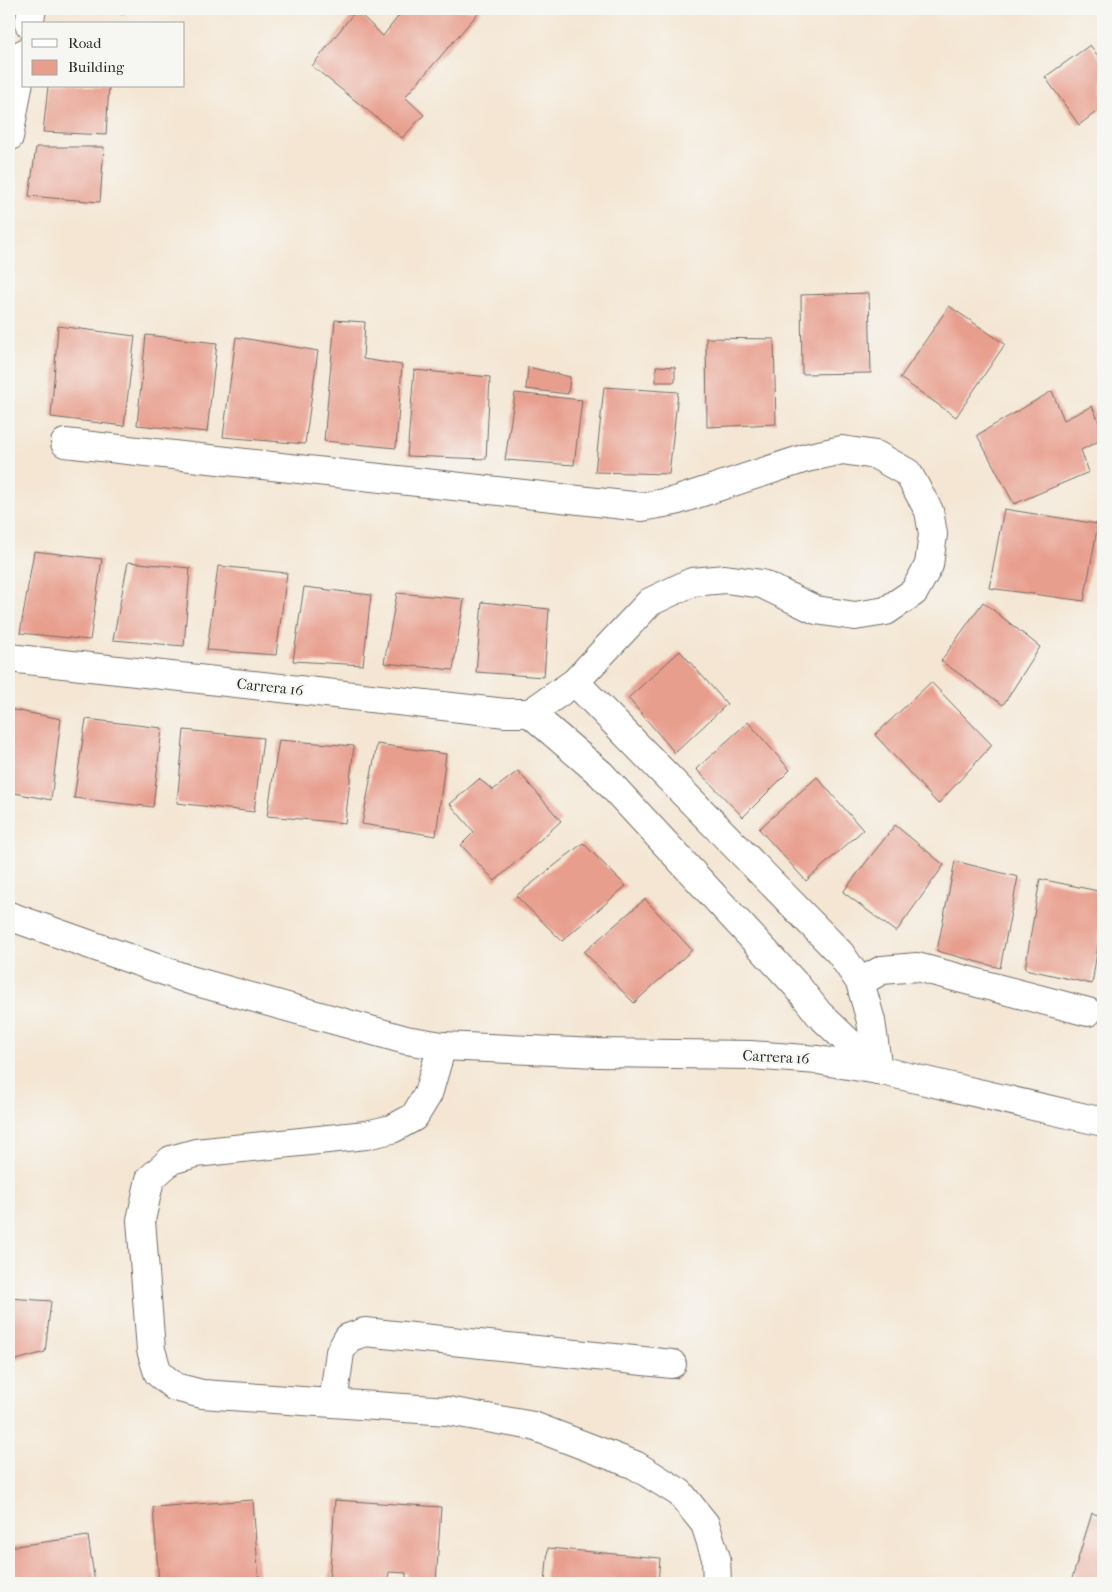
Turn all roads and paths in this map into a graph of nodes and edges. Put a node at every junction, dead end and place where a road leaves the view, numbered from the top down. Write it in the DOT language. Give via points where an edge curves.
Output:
graph roads {
  1 [pos="32,9"];
  2 [pos="29,22"];
  3 [pos="22,64"];
  4 [pos="9,137"];
  5 [pos="65,443"];
  6 [pos="9,658"];
  7 [pos="575,682"];
  8 [pos="530,713"];
  9 [pos="9,916"];
  10 [pos="860,982"];
  11 [pos="1088,1012"];
  12 [pos="442,1046"];
  13 [pos="878,1070"];
  14 [pos="1103,1122"];
  15 [pos="672,1364"];
  16 [pos="333,1403"];
  17 [pos="718,1583"];
  1 -- 2 [label="street"];
  3 -- 4 [label="street"];
  5 -- 7 [label="street" via="642,507 674,501 806,458 842,450 876,456 908,473 920,492 929,511 933,534 930,565 914,592 886,611 855,616 816,610 762,584 725,579 692,582 650,602"];
  6 -- 8 [label="street, Carrera 16" via="506,713"];
  7 -- 8 [label="street"];
  7 -- 10 [label="street" via="840,953"];
  8 -- 13 [label="street" via="601,774 797,986 819,1014"];
  9 -- 12 [label="street, Carrera 16" via="190,980 406,1040"];
  10 -- 11 [label="street" via="882,970 917,967"];
  10 -- 13 [label="street" via="871,1021"];
  12 -- 13 [label="street, Carrera 16" via="751,1055 818,1060"];
  12 -- 16 [label="street" via="428,1094 414,1117 392,1129 366,1135 196,1153 171,1160 150,1179 140,1220 151,1350 158,1373 175,1386 202,1394"];
  13 -- 14 [label="street, Carrera 16"];
  15 -- 16 [label="street" via="365,1332 348,1338 340,1352"];
  16 -- 17 [label="street" via="448,1411 533,1426 635,1465 680,1493 706,1524 716,1558"];
}
